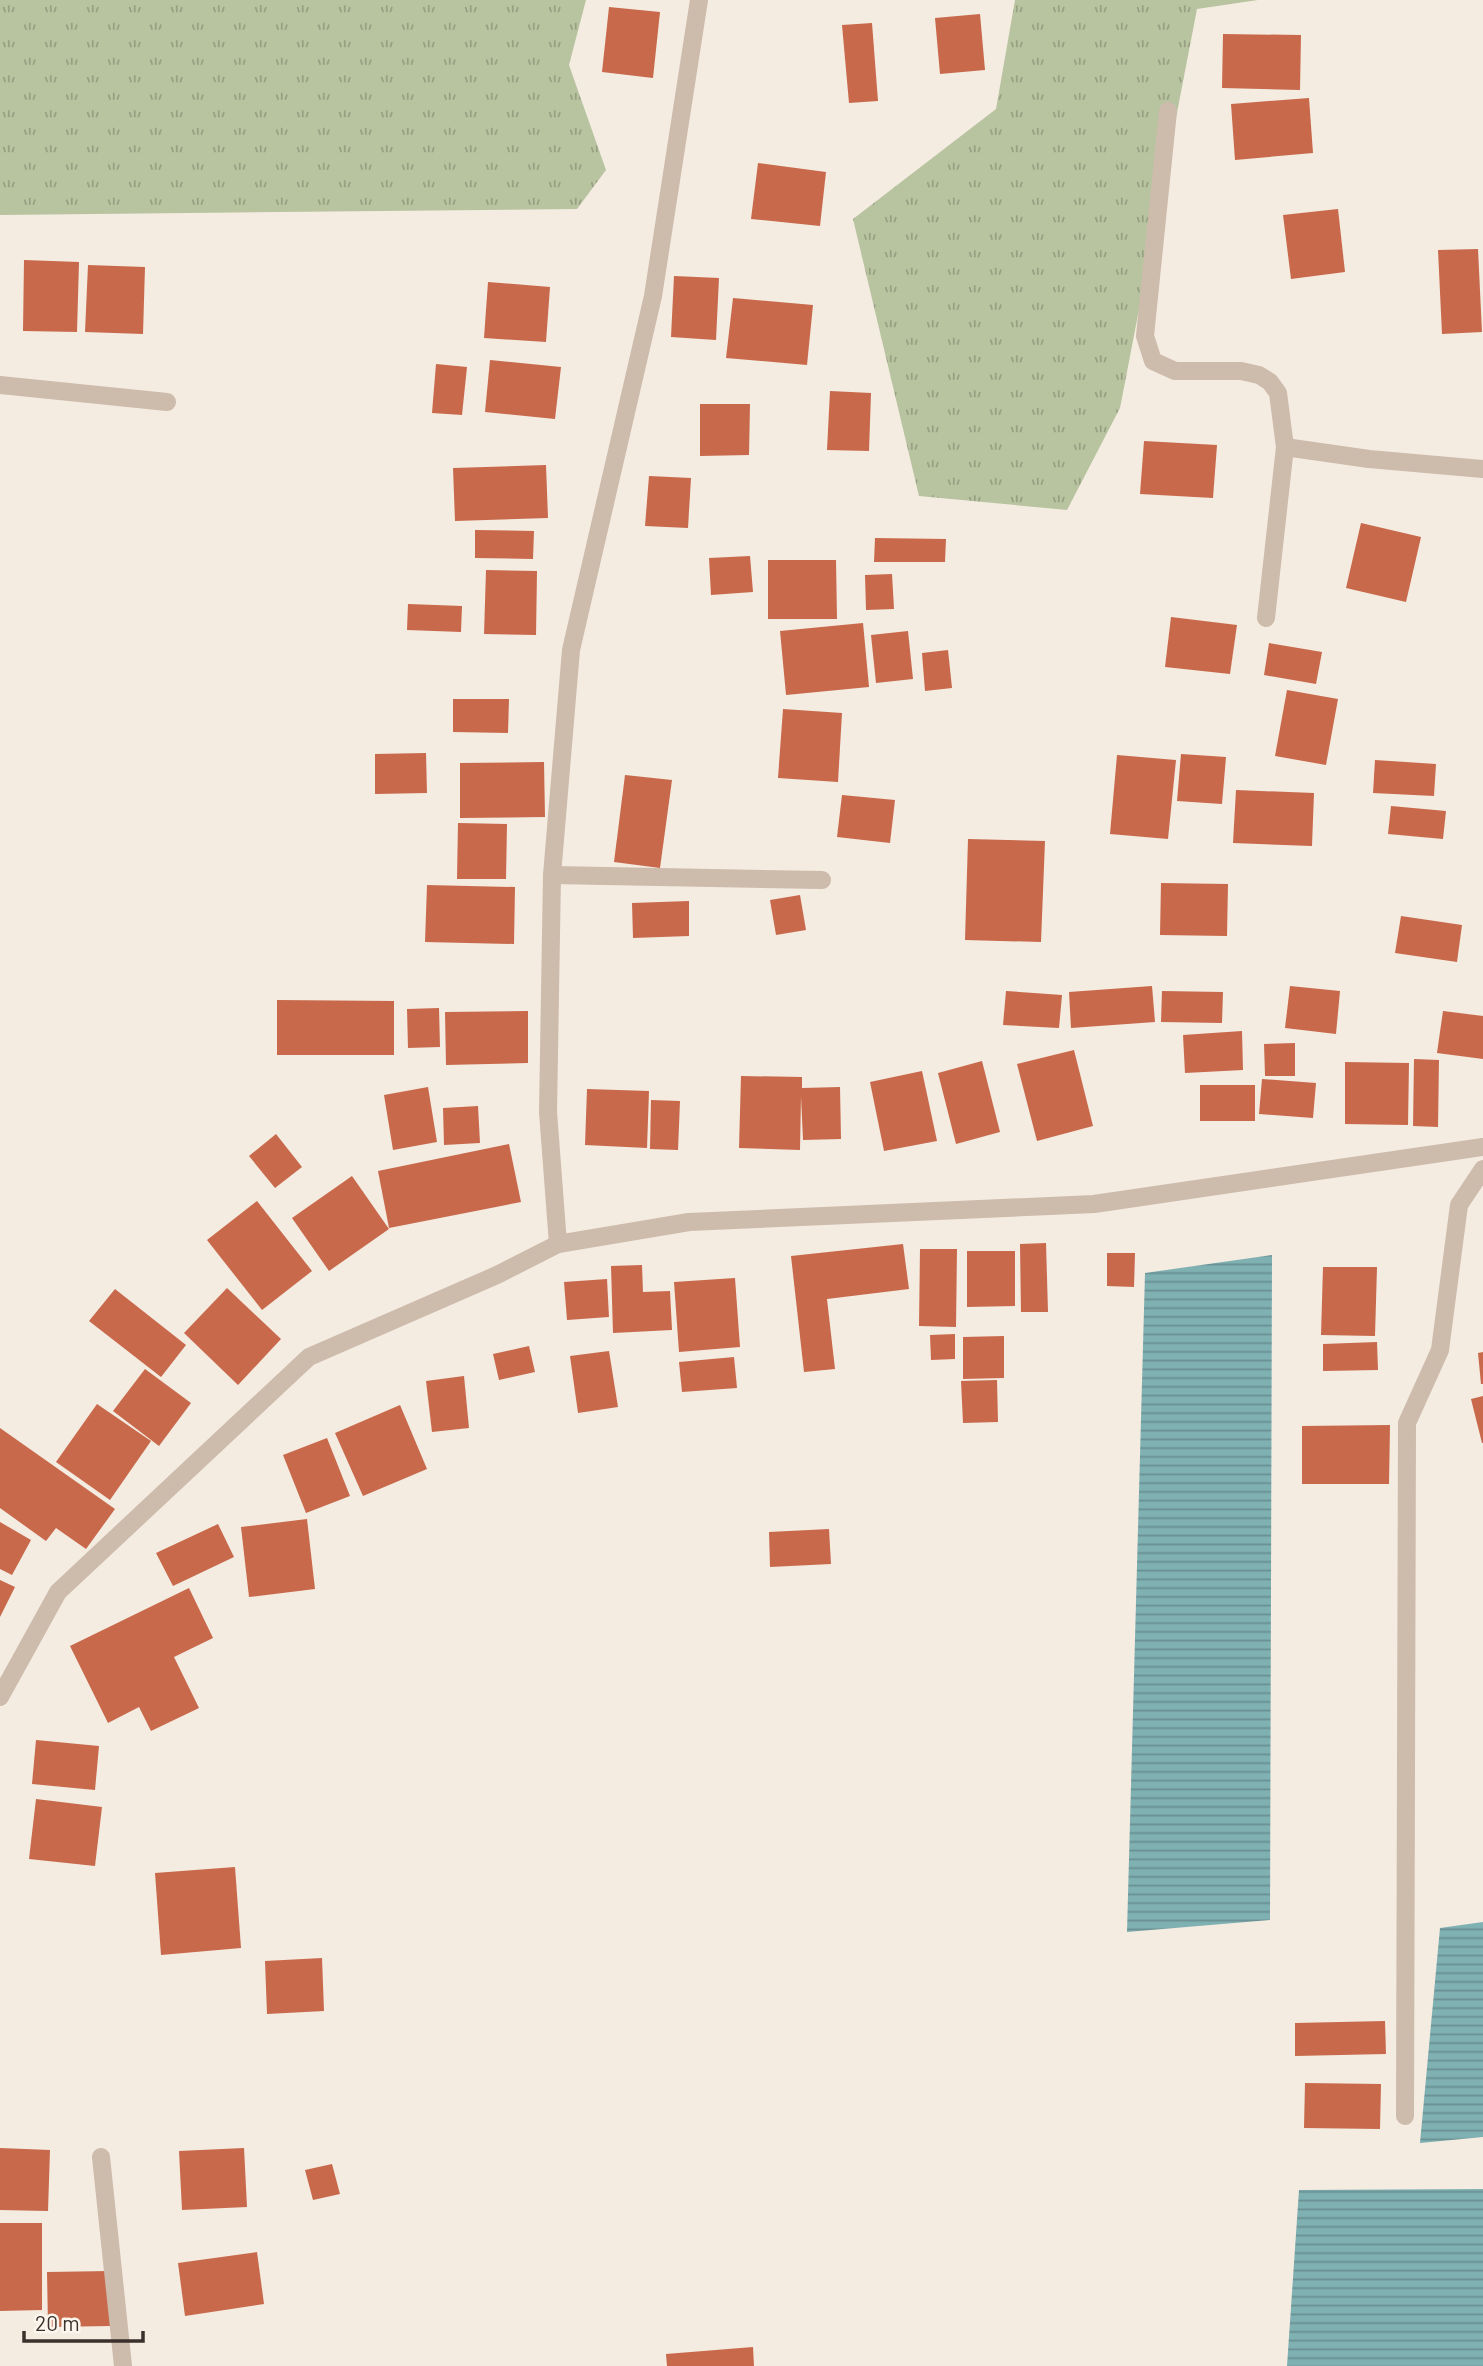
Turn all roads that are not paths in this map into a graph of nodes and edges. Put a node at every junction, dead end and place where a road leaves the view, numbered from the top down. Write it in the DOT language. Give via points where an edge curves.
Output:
graph roads {
  1 [pos="699,0"];
  2 [pos="1168,111"];
  3 [pos="0,385"];
  4 [pos="167,401"];
  5 [pos="1284,447"];
  6 [pos="1483,469"];
  7 [pos="1266,618"];
  8 [pos="552,875"];
  9 [pos="822,880"];
  10 [pos="1483,1147"];
  11 [pos="1483,1169"];
  12 [pos="558,1244"];
  13 [pos="0,1697"];
  14 [pos="1405,2116"];
  15 [pos="101,2157"];
  16 [pos="124,2366"];
  1 -- 8 [label="street" via="653,296 571,650"];
  2 -- 5 [label="street" via="1145,336 1153,361 1175,371 1241,371 1270,382 1278,393"];
  3 -- 4 [label="street"];
  5 -- 6 [label="street"];
  5 -- 7 [label="street"];
  8 -- 9 [label="street"];
  8 -- 12 [label="street" via="548,1112"];
  10 -- 12 [label="street" via="1094,1204 689,1222"];
  11 -- 14 [label="street" via="1459,1205 1440,1350 1407,1423"];
  12 -- 13 [label="street" via="309,1357 58,1592"];
  15 -- 16 [label="street"];
}
